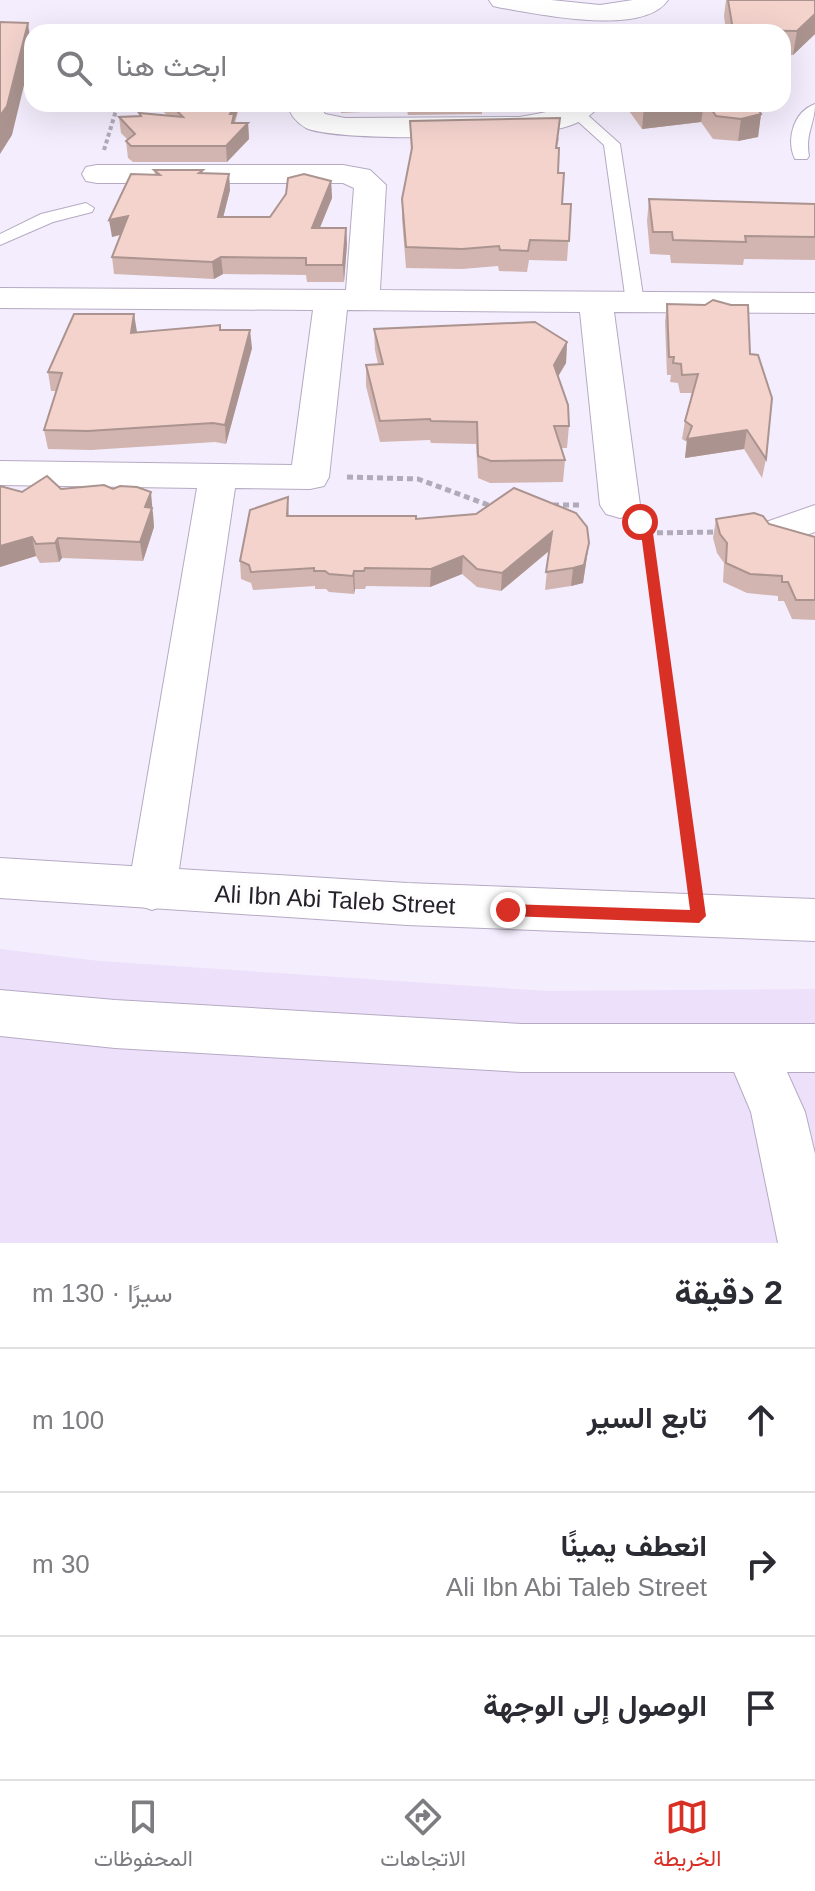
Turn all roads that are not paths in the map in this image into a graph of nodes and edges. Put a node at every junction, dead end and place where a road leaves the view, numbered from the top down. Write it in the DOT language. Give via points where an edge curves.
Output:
graph roads {
  1 [pos="502,0"];
  2 [pos="655,0"];
  3 [pos="575,20"];
  4 [pos="815,109"];
  5 [pos="305,112"];
  6 [pos="573,112"];
  7 [pos="585,112"];
  8 [pos="801,156"];
  9 [pos="97,174"];
  10 [pos="86,208"];
  11 [pos="0,240"];
  12 [pos="0,298"];
  13 [pos="346,300"];
  14 [pos="596,302"];
  15 [pos="635,302"];
  16 [pos="815,303"];
  17 [pos="0,473"];
  18 [pos="218,476"];
  19 [pos="620,505"];
  20 [pos="0,878"];
  21 [pos="152,890"];
  22 [pos="815,920"];
  23 [pos="0,1013"];
  24 [pos="750,1048"];
  25 [pos="815,1048"];
  26 [pos="804,1184"];
  27 [pos="807,1243"];
  1 -- 3 [label="street"];
  2 -- 3 [label="street" via="637,11"];
  4 -- 8 [label="lane" via="797,135"];
  5 -- 6 [label="street" via="315,121 345,127 519,126 551,122"];
  7 -- 15 [label="lane" via="612,144"];
  9 -- 13 [label="street" via="359,177 370,185"];
  10 -- 11 [label="lane" via="47,218"];
  12 -- 13 [label="street"];
  13 -- 14 [label="street"];
  13 -- 18 [label="street" via="310,477"];
  14 -- 15 [label="street"];
  14 -- 19 [label="street"];
  15 -- 16 [label="street"];
  17 -- 18 [label="street"];
  18 -- 21 [label="street"];
  20 -- 21 [label="street, Ali Ibn Abi Taleb Street"];
  21 -- 22 [label="street, Ali Ibn Abi Taleb Street"];
  23 -- 24 [label="street" via="522,1048"];
  24 -- 25 [label="street"];
  24 -- 26 [label="street"];
  26 -- 27 [label="street"];
}
